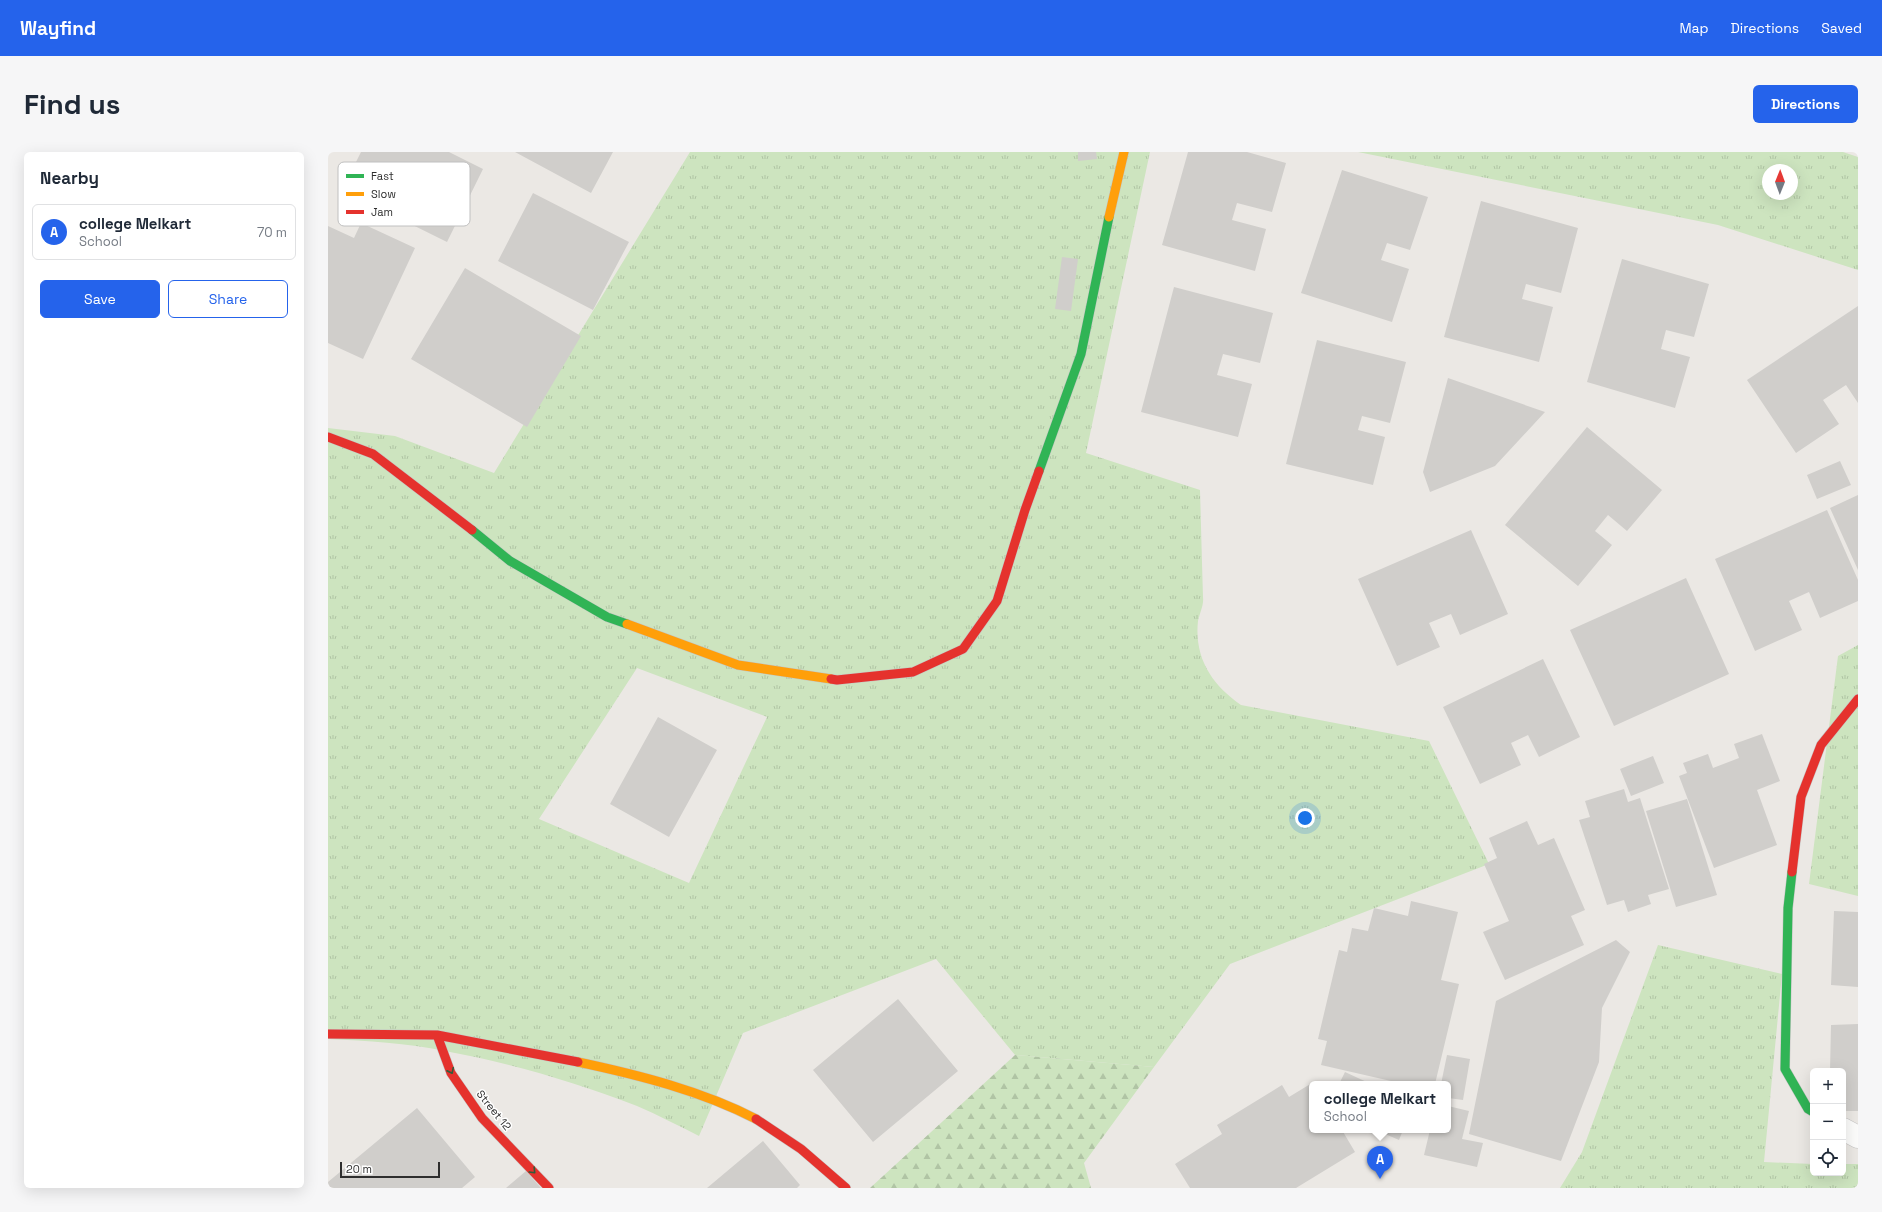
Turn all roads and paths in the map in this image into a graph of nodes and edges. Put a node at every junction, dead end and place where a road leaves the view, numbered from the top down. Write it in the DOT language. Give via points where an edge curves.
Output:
graph roads {
  1 [pos="1124,152"];
  2 [pos="328,437"];
  3 [pos="1858,700"];
  4 [pos="328,1034"];
  5 [pos="437,1035"];
  6 [pos="1810,1110"];
  7 [pos="1846,1131"];
  8 [pos="1858,1137"];
  9 [pos="549,1188"];
  10 [pos="846,1188"];
  1 -- 2 [label="street" via="1081,354 997,601 963,650 913,672 837,680 738,665 607,617 510,561 373,454"];
  3 -- 6 [label="street" via="1821,745 1801,797 1788,908 1784,1069"];
  4 -- 5 [label="street"];
  5 -- 9 [label="street, Street 12, one-way" via="451,1073 482,1118"];
  5 -- 10 [label="street" via="580,1062 654,1081 729,1105 767,1125 801,1149"];
  7 -- 8 [label="street"];
}
